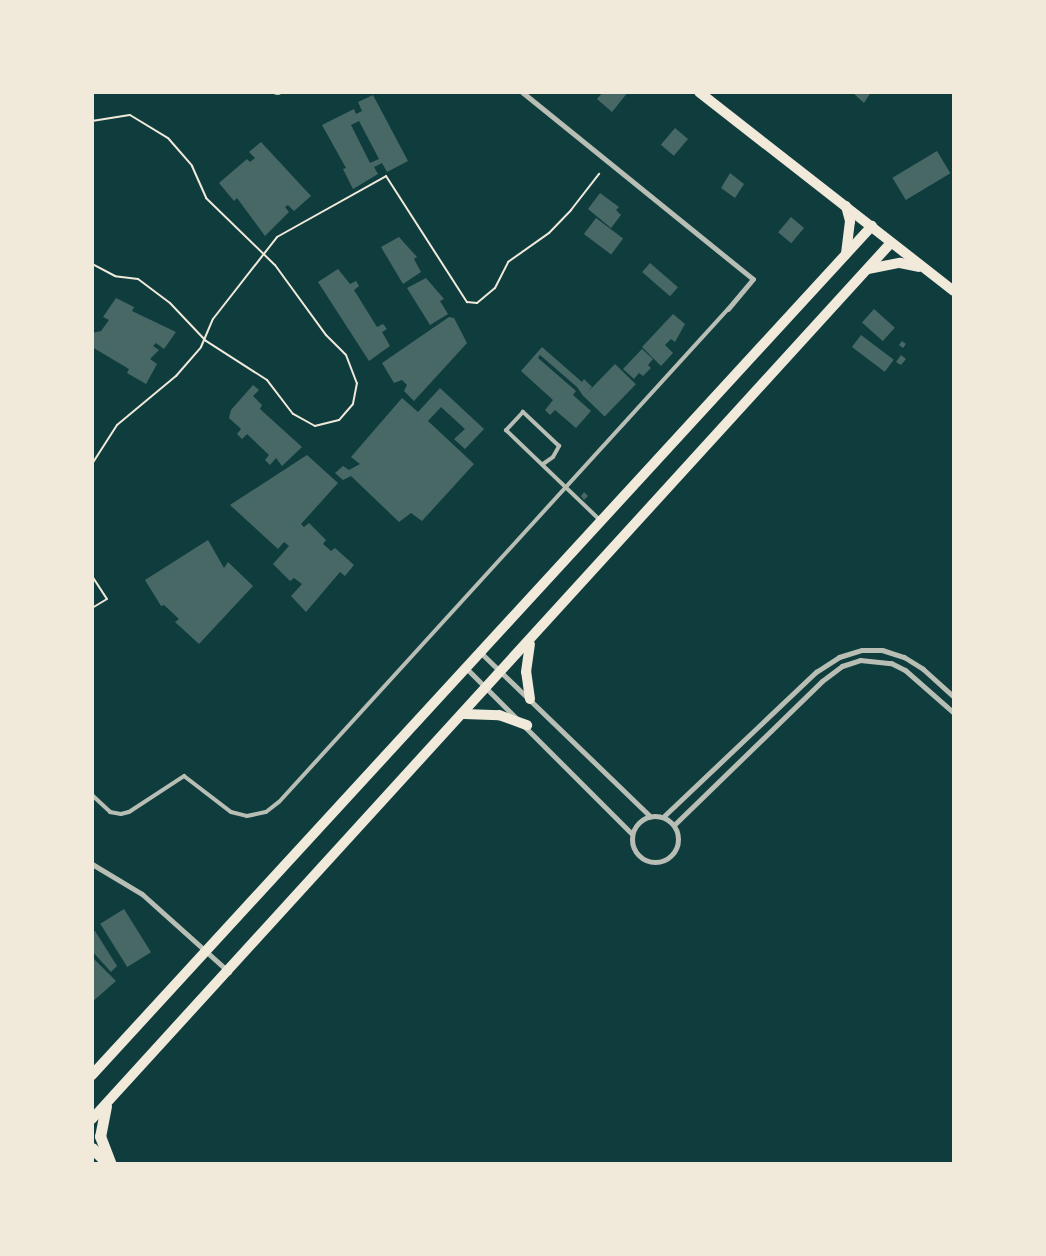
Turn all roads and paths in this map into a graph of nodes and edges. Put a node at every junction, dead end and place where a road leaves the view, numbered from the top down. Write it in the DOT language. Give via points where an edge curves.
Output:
graph roads {
  1 [pos="522,92"];
  2 [pos="699,92"];
  3 [pos="92,121"];
  4 [pos="599,174"];
  5 [pos="846,206"];
  6 [pos="872,226"];
  7 [pos="890,244"];
  8 [pos="846,254"];
  9 [pos="262,255"];
  10 [pos="92,264"];
  11 [pos="925,268"];
  12 [pos="867,269"];
  13 [pos="954,290"];
  14 [pos="728,309"];
  15 [pos="205,339"];
  16 [pos="92,464"];
  17 [pos="543,464"];
  18 [pos="566,490"];
  19 [pos="602,522"];
  20 [pos="92,576"];
  21 [pos="92,608"];
  22 [pos="530,643"];
  23 [pos="481,653"];
  24 [pos="467,669"];
  25 [pos="500,672"];
  26 [pos="487,688"];
  27 [pos="954,698"];
  28 [pos="530,699"];
  29 [pos="954,713"];
  30 [pos="464,714"];
  31 [pos="527,725"];
  32 [pos="92,795"];
  33 [pos="650,816"];
  34 [pos="663,817"];
  35 [pos="674,825"];
  36 [pos="632,834"];
  37 [pos="92,864"];
  38 [pos="205,952"];
  39 [pos="229,972"];
  40 [pos="92,1075"];
  41 [pos="106,1106"];
  42 [pos="92,1119"];
  43 [pos="92,1148"];
  44 [pos="109,1164"];
  1 -- 14 [label="street" via="753,279"];
  2 -- 5 [label="main road"];
  3 -- 9 [label="path" via="130,115 168,138 192,166 206,198"];
  4 -- 9 [label="path" via="549,233 508,262 495,288 477,303 467,302 386,176 278,237"];
  5 -- 6 [label="main road"];
  5 -- 8 [label="main road" via="850,221"];
  6 -- 7 [label="main road"];
  6 -- 8 [label="main road"];
  7 -- 11 [label="main road"];
  7 -- 12 [label="main road"];
  8 -- 19 [label="main road"];
  9 -- 15 [label="path" via="213,320"];
  9 -- 15 [label="path" via="275,265 321,329 346,355 357,383 353,404 339,420 315,426 293,414 267,380 251,367"];
  10 -- 15 [label="path" via="116,276 138,279 170,303"];
  11 -- 12 [label="main road" via="900,263"];
  11 -- 13 [label="main road"];
  12 -- 22 [label="main road"];
  14 -- 18 [label="lane"];
  15 -- 16 [label="path" via="176,376 117,425"];
  17 -- 17 [label="lane" via="506,430 523,412 559,446 553,457"];
  17 -- 18 [label="lane"];
  18 -- 19 [label="lane"];
  18 -- 32 [label="lane" via="279,802 266,812 247,816 231,812 208,797 187,776 172,781 130,812 110,812"];
  19 -- 23 [label="main road"];
  20 -- 21 [label="path" via="107,599"];
  22 -- 25 [label="main road"];
  22 -- 28 [label="main road" via="526,672"];
  23 -- 24 [label="main road"];
  23 -- 25 [label="street"];
  24 -- 26 [label="street"];
  24 -- 38 [label="main road"];
  25 -- 26 [label="main road"];
  25 -- 28 [label="street"];
  26 -- 30 [label="main road"];
  26 -- 31 [label="street"];
  27 -- 34 [label="street" via="923,669 904,657 882,650 862,650 839,657 816,672"];
  28 -- 33 [label="street"];
  29 -- 35 [label="street" via="905,670 891,663 860,660 842,666 822,681"];
  30 -- 31 [label="main road" via="499,715"];
  30 -- 39 [label="main road"];
  31 -- 36 [label="street"];
  33 -- 34 [label="street"];
  33 -- 36 [label="street" via="638,822"];
  34 -- 35 [label="street"];
  35 -- 36 [label="street" via="678,837 676,850 666,860 653,862 641,858 633,847"];
  37 -- 38 [label="street" via="142,894"];
  38 -- 39 [label="street"];
  38 -- 40 [label="main road"];
  39 -- 41 [label="main road"];
  41 -- 42 [label="main road"];
  41 -- 44 [label="main road" via="100,1136"];
  43 -- 44 [label="main road"];
}
